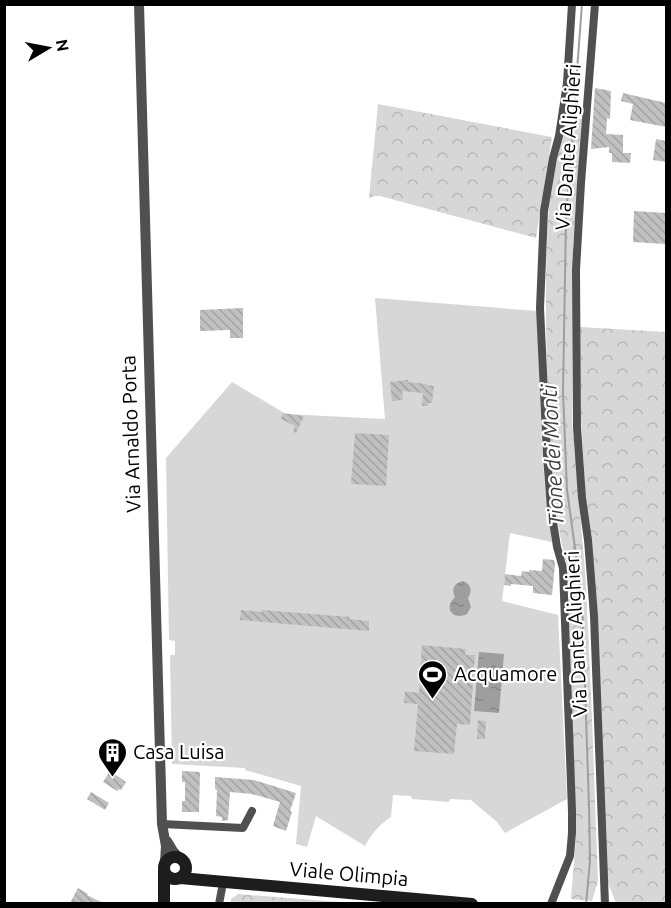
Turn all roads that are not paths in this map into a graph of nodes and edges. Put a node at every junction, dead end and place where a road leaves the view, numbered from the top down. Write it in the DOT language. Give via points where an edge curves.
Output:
graph roads {
  1 [pos="138,4"];
  2 [pos="572,4"];
  3 [pos="595,4"];
  4 [pos="252,811"];
  5 [pos="163,827"];
  6 [pos="182,861"];
  7 [pos="165,866"];
  8 [pos="178,879"];
  9 [pos="223,882"];
  10 [pos="164,903"];
  11 [pos="219,903"];
  12 [pos="472,903"];
  13 [pos="550,903"];
  14 [pos="605,903"];
  1 -- 5 [label="street, Via Arnaldo Porta"];
  2 -- 13 [label="street" via="567,83 544,211 540,308 551,509 563,568 572,833 570,856"];
  3 -- 14 [label="street, Via Dante Alighieri" via="576,270 577,427 594,616"];
  4 -- 5 [label="street" via="243,828"];
  5 -- 6 [label="street, Viale Olimpia"];
  5 -- 7 [label="street, Via Arnaldo Porta"];
  6 -- 7 [label="main road" via="171,858"];
  6 -- 8 [label="main road" via="185,873"];
  6 -- 9 [label="main road, Viale Olimpia"];
  7 -- 8 [label="main road" via="167,876"];
  7 -- 10 [label="main road, Via Arnaldo Porta"];
  8 -- 9 [label="main road, Viale Olimpia"];
  8 -- 10 [label="main road, Via Arnaldo Porta" via="170,883"];
  9 -- 11 [label="street"];
  9 -- 12 [label="main road, Viale Olimpia"];
}
